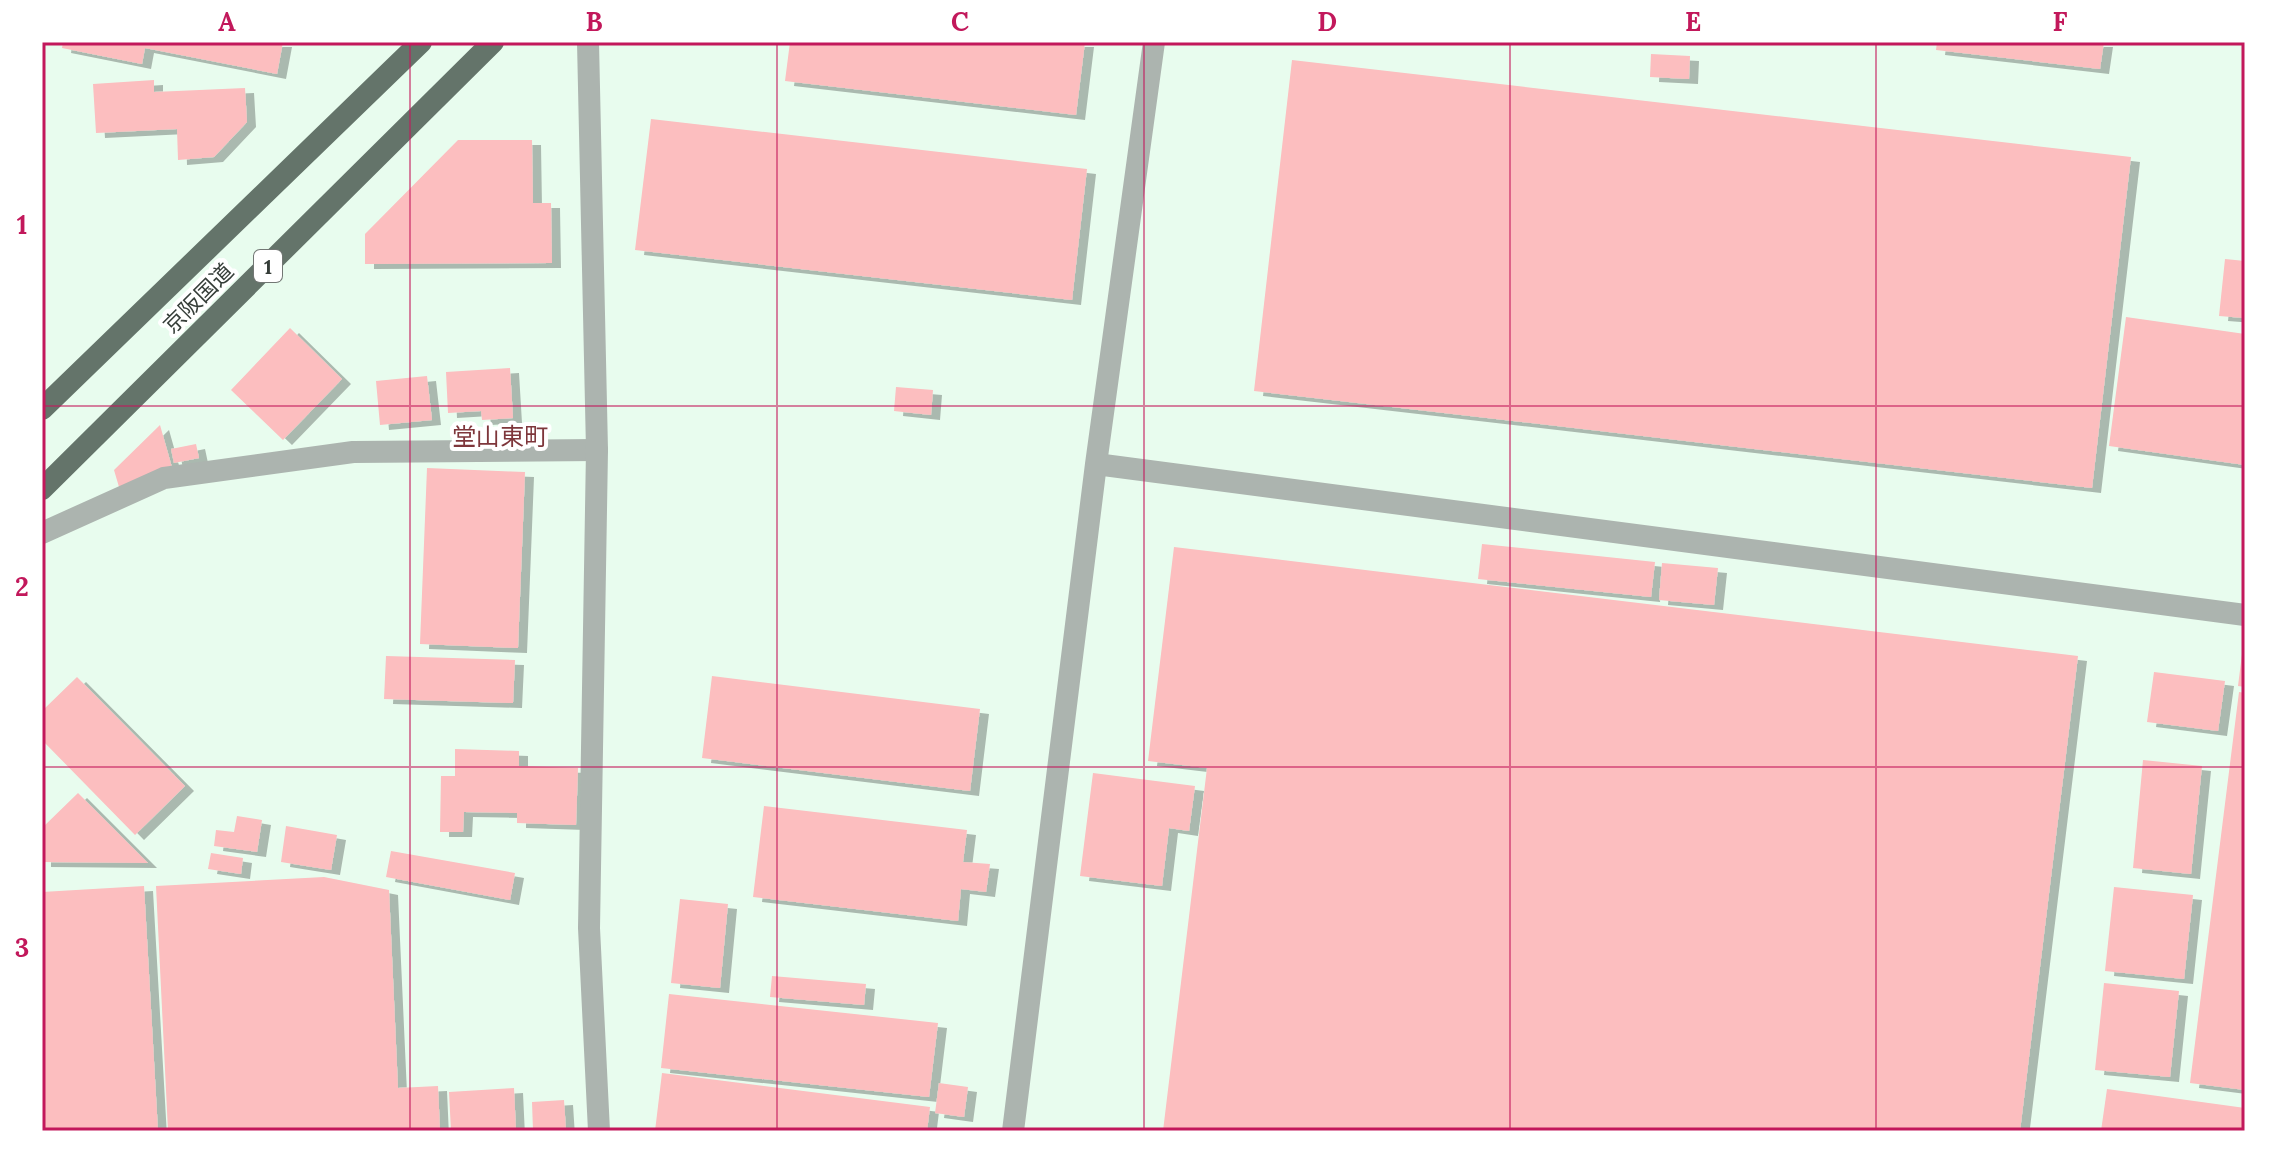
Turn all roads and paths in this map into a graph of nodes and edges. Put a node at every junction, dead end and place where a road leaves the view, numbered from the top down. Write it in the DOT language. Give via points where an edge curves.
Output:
graph roads {
  1 [pos="421,42"];
  2 [pos="493,42"];
  3 [pos="588,42"];
  4 [pos="1154,42"];
  5 [pos="42,409"];
  6 [pos="597,450"];
  7 [pos="1096,464"];
  8 [pos="42,489"];
  9 [pos="42,533"];
  10 [pos="2245,615"];
  11 [pos="599,1131"];
  12 [pos="1013,1131"];
  1 -- 5 [label="highway, 京阪国道"];
  2 -- 8 [label="highway, 京阪国道 / 1"];
  3 -- 6 [label="street"];
  4 -- 7 [label="street"];
  6 -- 9 [label="street" via="353,452 164,478"];
  6 -- 11 [label="street" via="589,928"];
  7 -- 10 [label="street"];
  7 -- 12 [label="street"];
}
